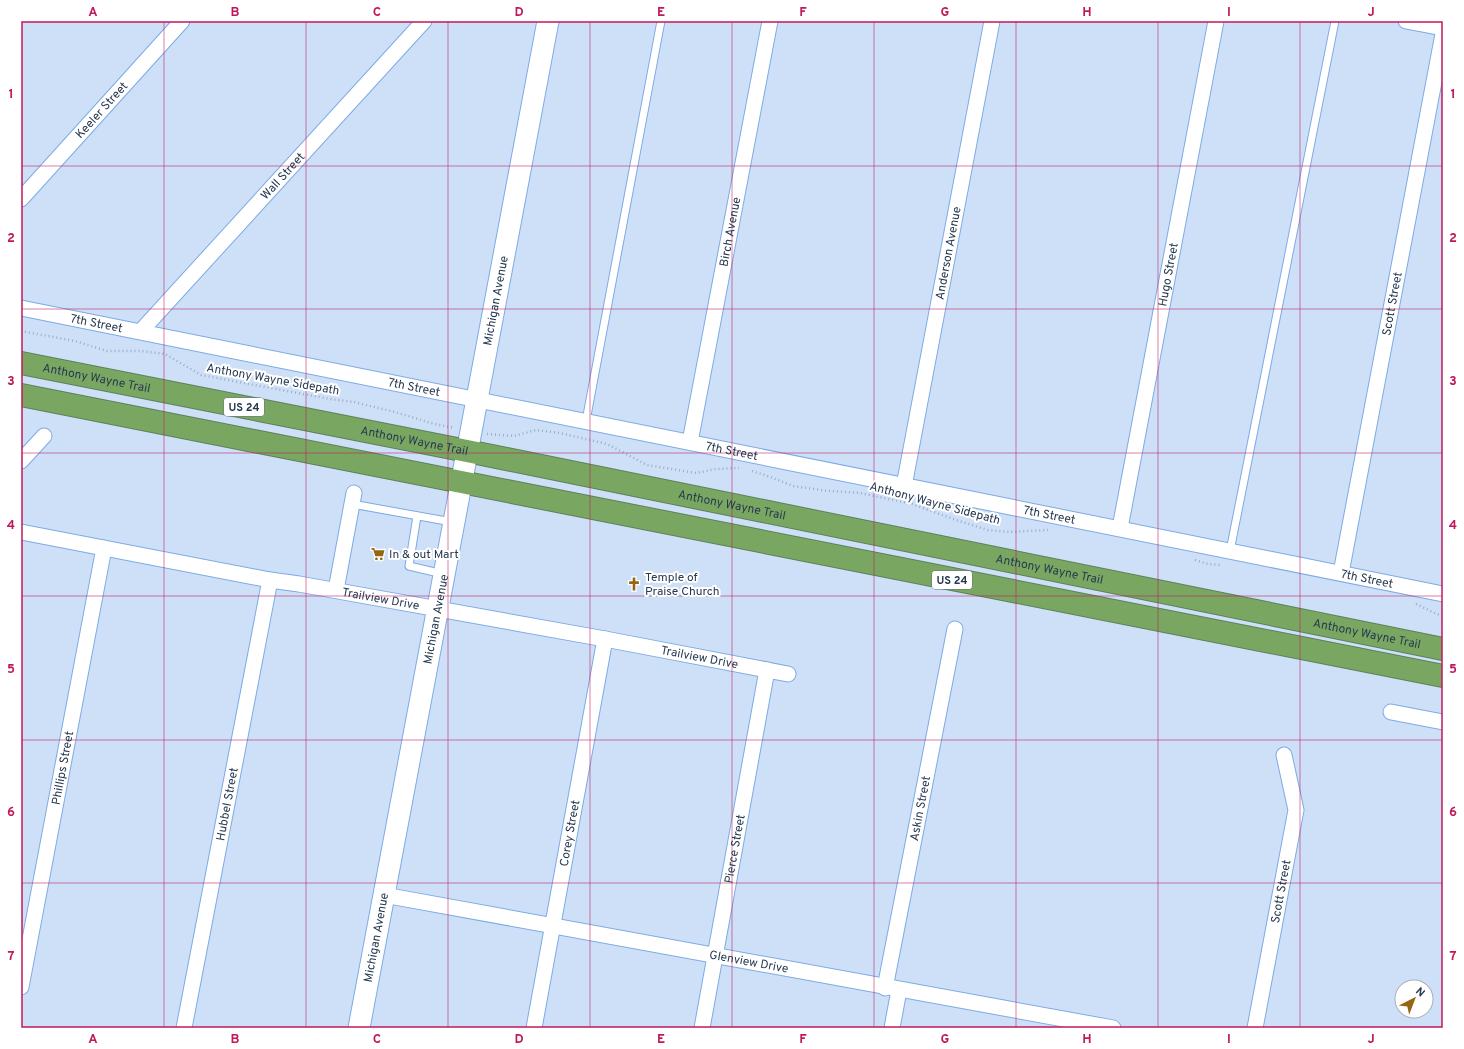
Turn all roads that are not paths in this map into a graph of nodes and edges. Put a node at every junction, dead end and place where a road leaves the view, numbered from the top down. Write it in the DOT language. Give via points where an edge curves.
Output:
graph roads {
  1 [pos="182,21"];
  2 [pos="424,21"];
  3 [pos="548,21"];
  4 [pos="661,21"];
  5 [pos="770,21"];
  6 [pos="992,21"];
  7 [pos="1216,21"];
  8 [pos="1335,21"];
  9 [pos="1406,21"];
  10 [pos="1443,28"];
  11 [pos="1443,34"];
  12 [pos="21,199"];
  13 [pos="21,308"];
  14 [pos="141,331"];
  15 [pos="21,363"];
  16 [pos="21,395"];
  17 [pos="477,399"];
  18 [pos="586,422"];
  19 [pos="44,436"];
  20 [pos="690,442"];
  21 [pos="467,451"];
  22 [pos="21,461"];
  23 [pos="462,483"];
  24 [pos="904,486"];
  25 [pos="353,499"];
  26 [pos="417,516"];
  27 [pos="454,523"];
  28 [pos="1120,528"];
  29 [pos="21,532"];
  30 [pos="104,548"];
  31 [pos="1230,551"];
  32 [pos="1341,573"];
  33 [pos="444,574"];
  34 [pos="270,580"];
  35 [pos="336,590"];
  36 [pos="1443,594"];
  37 [pos="438,610"];
  38 [pos="955,629"];
  39 [pos="605,639"];
  40 [pos="1443,649"];
  41 [pos="767,670"];
  42 [pos="788,674"];
  43 [pos="1443,676"];
  44 [pos="1391,712"];
  45 [pos="1443,722"];
  46 [pos="1284,755"];
  47 [pos="384,895"];
  48 [pos="552,926"];
  49 [pos="715,955"];
  50 [pos="21,987"];
  51 [pos="892,989"];
  52 [pos="184,1028"];
  53 [pos="359,1028"];
  54 [pos="534,1028"];
  55 [pos="702,1028"];
  56 [pos="892,1028"];
  57 [pos="1113,1028"];
  58 [pos="1255,1028"];
  1 -- 12 [label="street, Keeler Street"];
  2 -- 14 [label="street, Wall Street"];
  3 -- 17 [label="street, Michigan Avenue"];
  4 -- 18 [label="lane"];
  5 -- 20 [label="street, Birch Avenue"];
  6 -- 24 [label="street, Anderson Avenue"];
  7 -- 28 [label="street, Hugo Street"];
  8 -- 31 [label="lane"];
  9 -- 10 [label="street"];
  11 -- 32 [label="street, Scott Street"];
  13 -- 14 [label="street, 7th Street"];
  14 -- 17 [label="street, 7th Street"];
  15 -- 21 [label="highway, Anthony Wayne Trail / US 24"];
  16 -- 23 [label="highway, US 24"];
  17 -- 18 [label="street, 7th Street"];
  17 -- 21 [label="street, Michigan Avenue"];
  18 -- 20 [label="street, 7th Street"];
  19 -- 22 [label="street"];
  20 -- 24 [label="street, 7th Street"];
  21 -- 23 [label="street, Michigan Avenue"];
  21 -- 40 [label="highway, Anthony Wayne Trail / US 24"];
  23 -- 27 [label="street, Michigan Avenue"];
  23 -- 43 [label="highway, US 24"];
  24 -- 28 [label="street, 7th Street"];
  25 -- 26 [label="lane"];
  25 -- 35 [label="street"];
  26 -- 27 [label="lane"];
  26 -- 33 [label="lane" via="409,566"];
  27 -- 33 [label="street, Michigan Avenue"];
  28 -- 31 [label="street, 7th Street"];
  29 -- 30 [label="street, Trailview Drive"];
  30 -- 34 [label="street, Trailview Drive"];
  30 -- 50 [label="street, Phillips Street"];
  31 -- 32 [label="street, 7th Street"];
  32 -- 36 [label="street, 7th Street"];
  33 -- 37 [label="street, Michigan Avenue"];
  34 -- 35 [label="street, Trailview Drive"];
  34 -- 52 [label="street, Hubbel Street"];
  35 -- 37 [label="street, Trailview Drive"];
  37 -- 39 [label="street, Trailview Drive"];
  37 -- 47 [label="street, Michigan Avenue"];
  38 -- 51 [label="street, Askin Street"];
  39 -- 41 [label="street, Trailview Drive"];
  39 -- 48 [label="street, Corey Street"];
  41 -- 42 [label="street, Trailview Drive"];
  41 -- 49 [label="street, Pierce Street"];
  44 -- 45 [label="street"];
  46 -- 58 [label="street, Scott Street" via="1296,810"];
  47 -- 48 [label="street, Glenview Drive"];
  47 -- 53 [label="street, Michigan Avenue"];
  48 -- 49 [label="street, Glenview Drive"];
  48 -- 54 [label="street, Corey Street"];
  49 -- 51 [label="street, Glenview Drive"];
  49 -- 55 [label="street, Pierce Street"];
  51 -- 56 [label="street, Askin Street"];
  51 -- 57 [label="street, Glenview Drive"];
}
